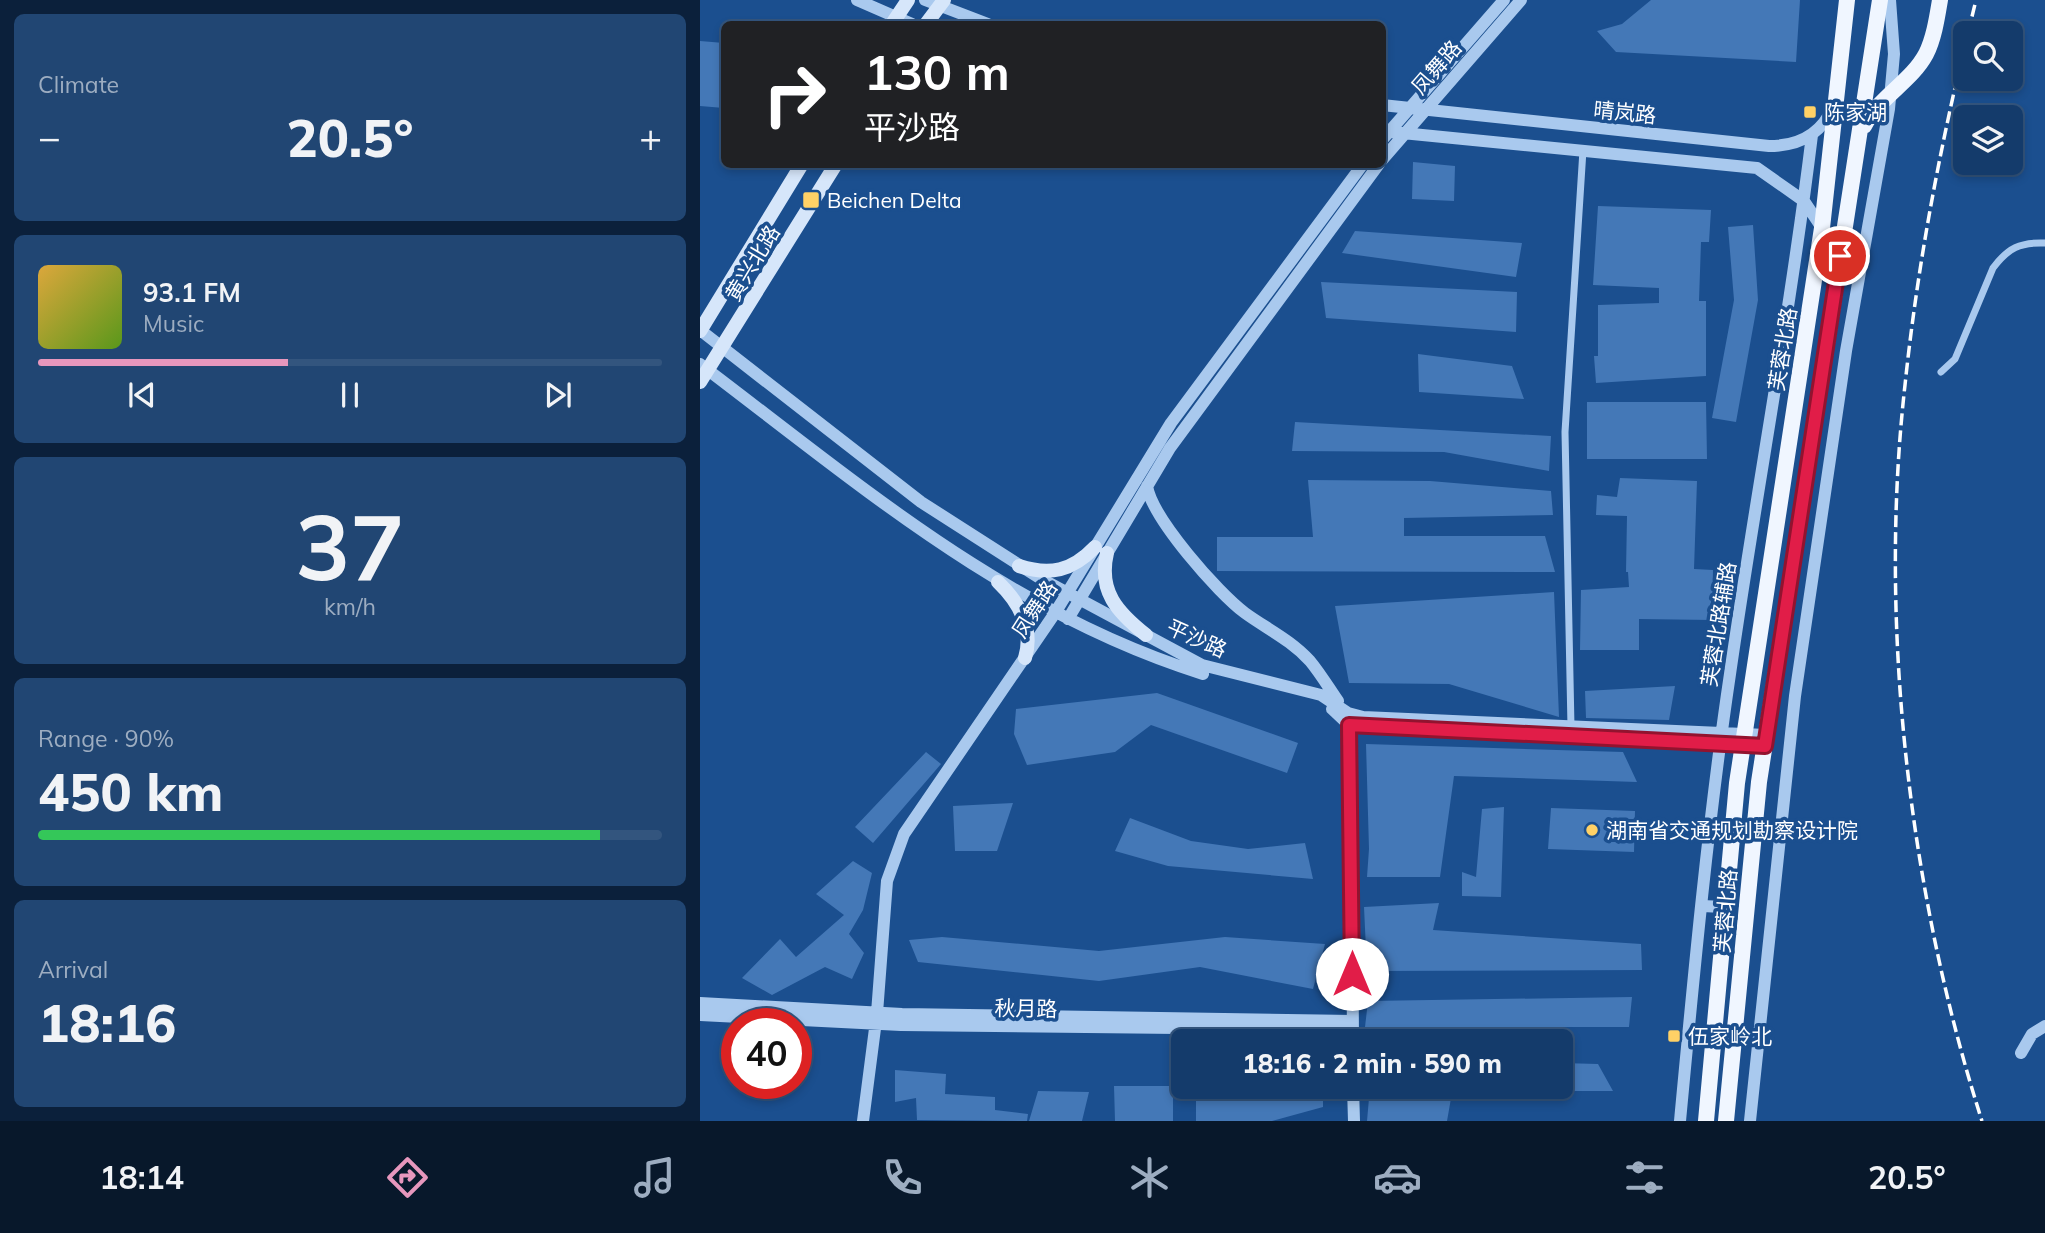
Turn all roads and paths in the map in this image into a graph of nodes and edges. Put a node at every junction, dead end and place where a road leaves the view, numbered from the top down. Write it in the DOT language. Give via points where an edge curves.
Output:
graph roads {
  1 [pos="857,0"];
  2 [pos="908,0"];
  3 [pos="925,0"];
  4 [pos="1504,0"];
  5 [pos="1521,0"];
  6 [pos="1847,0"];
  7 [pos="1880,0"];
  8 [pos="1890,0"];
  9 [pos="1940,0"];
  10 [pos="942,3"];
  11 [pos="894,21"];
  12 [pos="928,21"];
  13 [pos="981,21"];
  14 [pos="1890,93"];
  15 [pos="1838,94"];
  16 [pos="1386,105"];
  17 [pos="1409,108"];
  18 [pos="1424,110"];
  19 [pos="1386,133"];
  20 [pos="1406,133"];
  21 [pos="1386,134"];
  22 [pos="1860,134"];
  23 [pos="1812,135"];
  24 [pos="1583,150"];
  25 [pos="1386,156"];
  26 [pos="800,168"];
  27 [pos="834,168"];
  28 [pos="1360,168"];
  29 [pos="1377,168"];
  30 [pos="1804,201"];
  31 [pos="1822,228"];
  32 [pos="2045,243"];
  33 [pos="700,330"];
  34 [pos="723,348"];
  35 [pos="703,372"];
  36 [pos="1941,372"];
  37 [pos="1763,459"];
  38 [pos="1785,463"];
  39 [pos="1147,486"];
  40 [pos="1101,550"];
  41 [pos="1019,566"];
  42 [pos="999,582"];
  43 [pos="1074,596"];
  44 [pos="1061,616"];
  45 [pos="1146,635"];
  46 [pos="1025,658"];
  47 [pos="1342,708"];
  48 [pos="1349,725"];
  49 [pos="1571,730"];
  50 [pos="1721,738"];
  51 [pos="1744,739"];
  52 [pos="1765,740"];
  53 [pos="1702,906"];
  54 [pos="1724,907"];
  55 [pos="700,1003"];
  56 [pos="700,1015"];
  57 [pos="877,1019"];
  58 [pos="2045,1026"];
  59 [pos="1274,1029"];
  60 [pos="1353,1029"];
  61 [pos="2021,1053"];
  62 [pos="1353,1099"];
  63 [pos="863,1121"];
  64 [pos="1353,1121"];
  65 [pos="1680,1121"];
  66 [pos="1706,1121"];
  67 [pos="1726,1121"];
  68 [pos="1750,1121"];
  1 -- 11 [label="street"];
  2 -- 11 [label="main road"];
  3 -- 10 [label="street"];
  4 -- 17 [label="street, 凤舞路"];
  5 -- 18 [label="street, 凤舞路"];
  6 -- 15 [label="main road, 芙蓉北路"];
  7 -- 22 [label="main road, 芙蓉北路"];
  8 -- 14 [label="street" via="1894,54"];
  9 -- 14 [label="main road" via="1926,54"];
  10 -- 12 [label="main road"];
  10 -- 13 [label="street"];
  14 -- 22 [label="main road" via="1876,106"];
  14 -- 68 [label="street" via="1795,696"];
  15 -- 23 [label="street" via="1822,126"];
  15 -- 31 [label="main road, 芙蓉北路"];
  16 -- 17 [label="street, 晴岚路"];
  17 -- 18 [label="street, 晴岚路"];
  17 -- 19 [label="street, 凤舞路"];
  18 -- 20 [label="street, 凤舞路"];
  18 -- 23 [label="street, 晴岚路" via="1769,146 1798,143"];
  20 -- 21 [label="street, 晴岚路"];
  20 -- 24 [label="street, 晴岚路"];
  20 -- 25 [label="street, 凤舞路"];
  22 -- 52 [label="main road, 芙蓉北路"];
  23 -- 30 [label="street, 芙蓉北路辅路"];
  24 -- 30 [label="street, 晴岚路" via="1757,168"];
  24 -- 49 [label="street" via="1565,432"];
  26 -- 33 [label="main road, 黄兴北路"];
  27 -- 34 [label="main road, 黄兴北路"];
  28 -- 40 [label="street, 凤舞路" via="1171,423"];
  29 -- 39 [label="street, 凤舞路" via="1214,386"];
  30 -- 31 [label="street, 晴岚路"];
  30 -- 37 [label="street, 芙蓉北路辅路"];
  31 -- 38 [label="main road, 芙蓉北路"];
  32 -- 36 [label="street" via="2020,244 2002,256 1955,359"];
  33 -- 34 [label="street, 平沙路"];
  34 -- 35 [label="main road, 黄兴北路"];
  34 -- 41 [label="street, 平沙路" via="921,502"];
  35 -- 42 [label="street, 平沙路" via="917,529"];
  37 -- 38 [label="street"];
  37 -- 50 [label="street, 芙蓉北路辅路"];
  38 -- 51 [label="main road, 芙蓉北路"];
  39 -- 40 [label="street, 凤舞路"];
  39 -- 47 [label="street" via="1162,517 1226,597 1310,661"];
  40 -- 41 [label="main road" via="1061,570"];
  40 -- 43 [label="street, 凤舞路"];
  40 -- 45 [label="main road" via="1110,598"];
  41 -- 43 [label="street, 平沙路"];
  42 -- 44 [label="street, 平沙路"];
  42 -- 46 [label="main road" via="1014,599 1026,627"];
  43 -- 44 [label="street, 凤舞路"];
  43 -- 45 [label="street, 平沙路"];
  44 -- 46 [label="street, 凤舞路"];
  44 -- 48 [label="street, 平沙路" via="1168,662 1325,705"];
  45 -- 47 [label="street, 平沙路" via="1202,665 1321,695"];
  46 -- 57 [label="street, 凤舞路" via="920,807 893,859 887,881"];
  47 -- 48 [label="street"];
  47 -- 49 [label="street, 平沙路" via="1370,718"];
  48 -- 49 [label="street, 平沙路"];
  48 -- 60 [label="street"];
  49 -- 50 [label="street, 平沙路"];
  50 -- 51 [label="street, 平沙路"];
  50 -- 53 [label="street, 芙蓉北路辅路"];
  51 -- 52 [label="street, 平沙路"];
  51 -- 54 [label="main road, 芙蓉北路"];
  52 -- 67 [label="main road, 芙蓉北路"];
  53 -- 54 [label="street"];
  53 -- 65 [label="street, 芙蓉北路辅路"];
  54 -- 66 [label="main road, 芙蓉北路"];
  55 -- 57 [label="street, 秋月路"];
  56 -- 57 [label="street, 秋月路"];
  57 -- 59 [label="street, 秋月路"];
  57 -- 63 [label="street, 凤舞路"];
  58 -- 61 [label="street" via="2032,1034"];
  62 -- 64 [label="street"];
}
